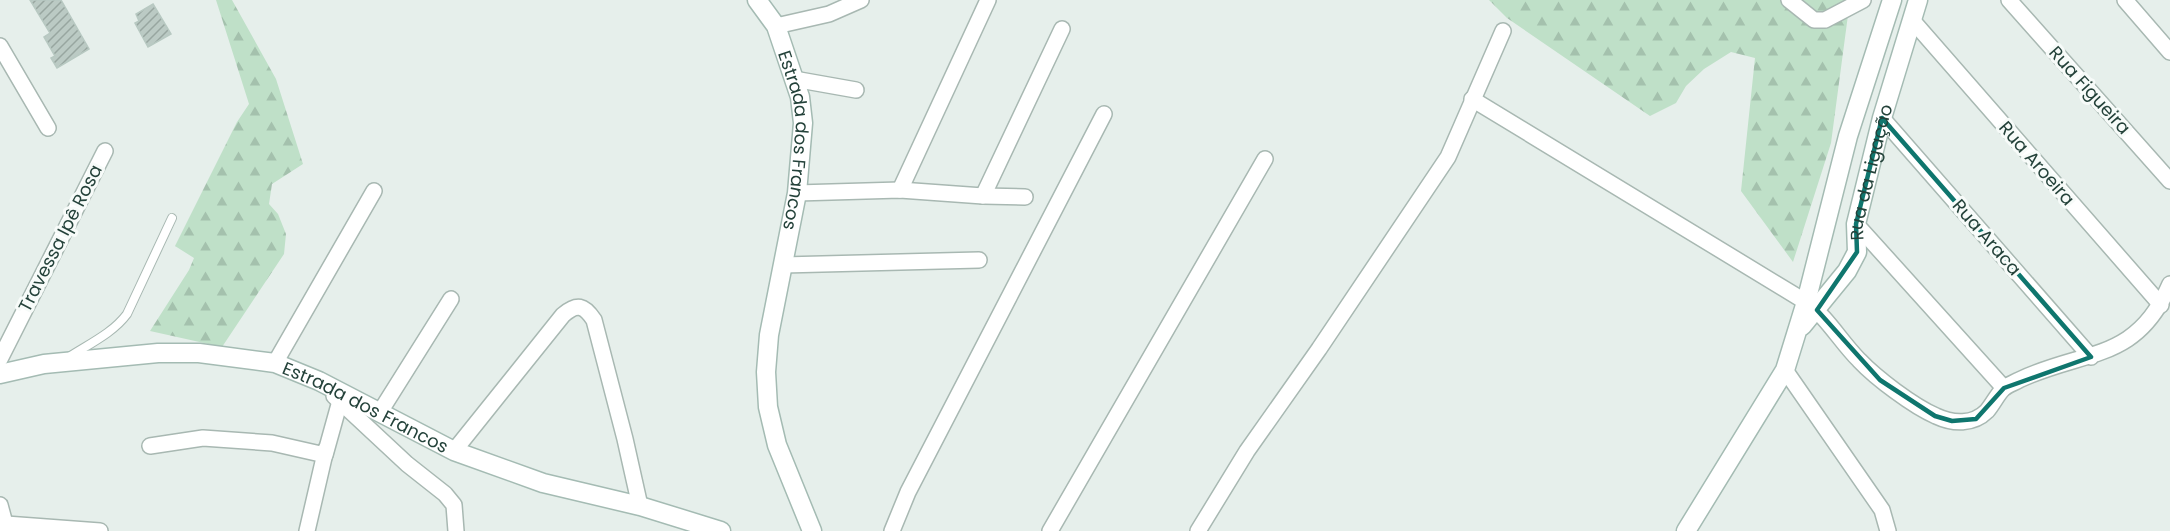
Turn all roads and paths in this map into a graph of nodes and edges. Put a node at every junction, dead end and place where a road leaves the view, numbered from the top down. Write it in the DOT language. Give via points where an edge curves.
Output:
graph roads {
  1 [pos="758,0"];
  2 [pos="861,0"];
  3 [pos="988,0"];
  4 [pos="1789,0"];
  5 [pos="1863,0"];
  6 [pos="1892,0"];
  7 [pos="1918,0"];
  8 [pos="2009,0"];
  9 [pos="2125,0"];
  10 [pos="1912,20"];
  11 [pos="776,26"];
  12 [pos="1062,29"];
  13 [pos="1503,31"];
  14 [pos="0,46"];
  15 [pos="2170,52"];
  16 [pos="794,79"];
  17 [pos="855,90"];
  18 [pos="1472,99"];
  19 [pos="1104,114"];
  20 [pos="1882,118"];
  21 [pos="48,128"];
  22 [pos="105,151"];
  23 [pos="1265,159"];
  24 [pos="2170,181"];
  25 [pos="900,190"];
  26 [pos="374,191"];
  27 [pos="797,193"];
  28 [pos="983,196"];
  29 [pos="1025,197"];
  30 [pos="172,218"];
  31 [pos="1856,224"];
  32 [pos="979,260"];
  33 [pos="783,265"];
  34 [pos="2170,284"];
  35 [pos="451,299"];
  36 [pos="2161,305"];
  37 [pos="1812,306"];
  38 [pos="2091,357"];
  39 [pos="0,358"];
  40 [pos="62,362"];
  41 [pos="275,363"];
  42 [pos="1785,370"];
  43 [pos="0,374"];
  44 [pos="319,381"];
  45 [pos="2004,388"];
  46 [pos="340,400"];
  47 [pos="380,412"];
  48 [pos="150,446"];
  49 [pos="326,449"];
  50 [pos="454,451"];
  51 [pos="0,505"];
  52 [pos="640,506"];
  53 [pos="7,527"];
  54 [pos="100,531"];
  55 [pos="307,531"];
  56 [pos="456,531"];
  57 [pos="721,531"];
  58 [pos="812,531"];
  59 [pos="892,531"];
  60 [pos="1050,531"];
  61 [pos="1198,531"];
  62 [pos="1686,531"];
  63 [pos="1888,531"];
  1 -- 11 [label="street, Estrada dos Francos"];
  2 -- 11 [label="street" via="829,14"];
  3 -- 25 [label="street"];
  4 -- 5 [label="street" via="1814,20 1825,20"];
  6 -- 37 [label="street, Rua da Ligação" via="1848,136"];
  7 -- 10 [label="street, Rua da Ligação"];
  8 -- 24 [label="street, Rua Figueira"];
  9 -- 15 [label="street"];
  10 -- 20 [label="street, Rua da Ligação"];
  10 -- 36 [label="street, Rua Aroeira"];
  11 -- 16 [label="street, Estrada dos Francos"];
  12 -- 28 [label="street"];
  13 -- 18 [label="street"];
  14 -- 21 [label="street"];
  16 -- 17 [label="street"];
  16 -- 27 [label="street, Estrada dos Francos" via="802,123"];
  18 -- 37 [label="street"];
  18 -- 61 [label="street" via="1448,157 1247,451"];
  19 -- 59 [label="street" via="908,492"];
  20 -- 31 [label="street, Rua da Ligação"];
  20 -- 38 [label="street, Rua Araca"];
  22 -- 39 [label="street, Travessa Ipê Rosa"];
  23 -- 60 [label="street"];
  25 -- 27 [label="street"];
  25 -- 28 [label="street"];
  26 -- 41 [label="street"];
  27 -- 33 [label="street, Estrada dos Francos"];
  28 -- 29 [label="street"];
  30 -- 40 [label="lane" via="121,322"];
  31 -- 37 [label="street, Rua da Ligação" via="1854,262"];
  31 -- 45 [label="street"];
  32 -- 33 [label="street"];
  33 -- 58 [label="street, Estrada dos Francos" via="769,335 768,407 777,446"];
  34 -- 36 [label="street"];
  35 -- 47 [label="street"];
  36 -- 38 [label="street" via="2132,336"];
  37 -- 42 [label="street, Rua da Ligação"];
  37 -- 45 [label="street" via="1880,380 1935,416 1952,422 1977,418"];
  38 -- 45 [label="street" via="2030,375"];
  40 -- 41 [label="street, Estrada dos Francos" via="199,353"];
  40 -- 43 [label="street, Estrada dos Francos"];
  41 -- 44 [label="street, Estrada dos Francos"];
  42 -- 62 [label="street, Rua da Ligação"];
  42 -- 63 [label="street" via="1882,510"];
  44 -- 46 [label="street"];
  44 -- 47 [label="street, Estrada dos Francos"];
  46 -- 49 [label="street"];
  46 -- 56 [label="street" via="445,494 454,505"];
  47 -- 50 [label="street, Estrada dos Francos"];
  48 -- 49 [label="street" via="203,438 272,443 325,455"];
  49 -- 55 [label="street"];
  50 -- 52 [label="street, Estrada dos Francos" via="543,483"];
  50 -- 52 [label="street" via="562,315 581,307 594,320"];
  51 -- 53 [label="street"];
  52 -- 57 [label="street, Estrada dos Francos"];
  53 -- 54 [label="street"];
}
